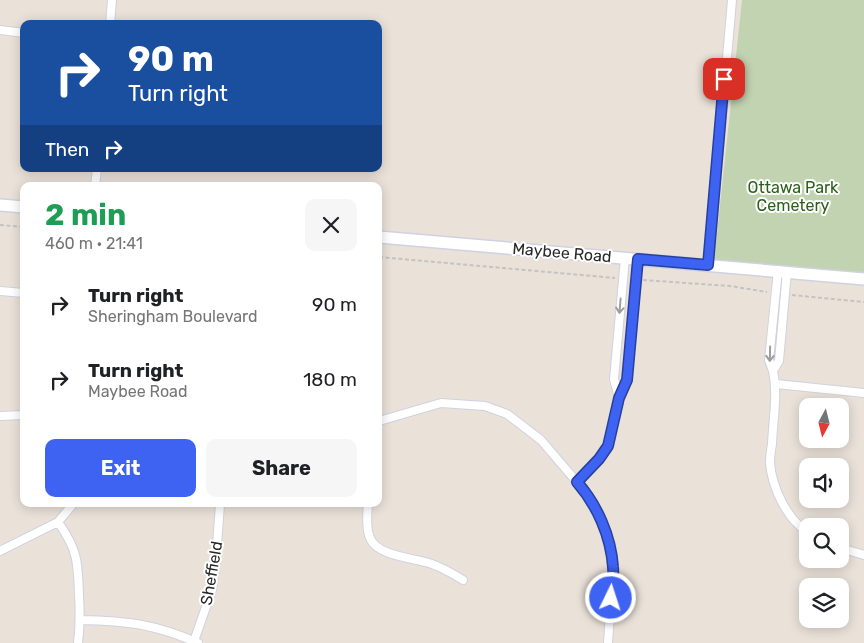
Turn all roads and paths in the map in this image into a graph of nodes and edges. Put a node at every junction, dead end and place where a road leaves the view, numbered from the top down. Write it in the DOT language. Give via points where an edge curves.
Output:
graph roads {
  1 [pos="112,0"];
  2 [pos="732,0"];
  3 [pos="110,20"];
  4 [pos="0,30"];
  5 [pos="20,32"];
  6 [pos="0,204"];
  7 [pos="20,206"];
  8 [pos="0,224"];
  9 [pos="20,226"];
  10 [pos="382,237"];
  11 [pos="625,258"];
  12 [pos="638,259"];
  13 [pos="708,265"];
  14 [pos="782,271"];
  15 [pos="864,279"];
  16 [pos="0,291"];
  17 [pos="20,292"];
  18 [pos="772,327"];
  19 [pos="782,328"];
  20 [pos="618,335"];
  21 [pos="631,336"];
  22 [pos="773,371"];
  23 [pos="776,384"];
  24 [pos="864,393"];
  25 [pos="619,398"];
  26 [pos="20,415"];
  27 [pos="0,416"];
  28 [pos="382,420"];
  29 [pos="577,482"];
  30 [pos="70,507"];
  31 [pos="220,507"];
  32 [pos="368,507"];
  33 [pos="58,522"];
  34 [pos="799,525"];
  35 [pos="0,551"];
  36 [pos="849,551"];
  37 [pos="864,555"];
  38 [pos="463,580"];
  39 [pos="80,620"];
  40 [pos="196,642"];
  41 [pos="78,643"];
  42 [pos="608,643"];
  1 -- 3 [label="street"];
  2 -- 13 [label="street"];
  4 -- 5 [label="street"];
  6 -- 7 [label="main road"];
  8 -- 9 [label="path"];
  10 -- 11 [label="main road, Maybee Road"];
  11 -- 12 [label="main road, Maybee Road"];
  11 -- 20 [label="street, one-way"];
  12 -- 13 [label="main road, Maybee Road"];
  12 -- 21 [label="street"];
  13 -- 14 [label="main road, Maybee Road"];
  14 -- 15 [label="main road, Maybee Road"];
  14 -- 18 [label="street"];
  14 -- 19 [label="street"];
  16 -- 17 [label="street"];
  18 -- 19 [label="street"];
  18 -- 22 [label="street, one-way" via="769,360"];
  19 -- 22 [label="street" via="778,361"];
  20 -- 21 [label="street"];
  20 -- 25 [label="street" via="614,379"];
  21 -- 25 [label="street" via="627,380"];
  22 -- 23 [label="street"];
  23 -- 24 [label="street"];
  23 -- 34 [label="street" via="770,463 783,506"];
  25 -- 29 [label="street" via="608,446"];
  26 -- 27 [label="street"];
  28 -- 29 [label="street" via="441,403 486,406 507,414 541,440"];
  29 -- 42 [label="street" via="594,505 611,550 614,568"];
  30 -- 33 [label="street"];
  31 -- 40 [label="street, Sheffield" via="212,590"];
  32 -- 38 [label="street" via="370,540 378,548 428,562"];
  33 -- 35 [label="street"];
  33 -- 39 [label="street" via="70,541 79,570"];
  36 -- 37 [label="street"];
  39 -- 40 [label="street" via="146,624"];
  39 -- 41 [label="street"];
}
